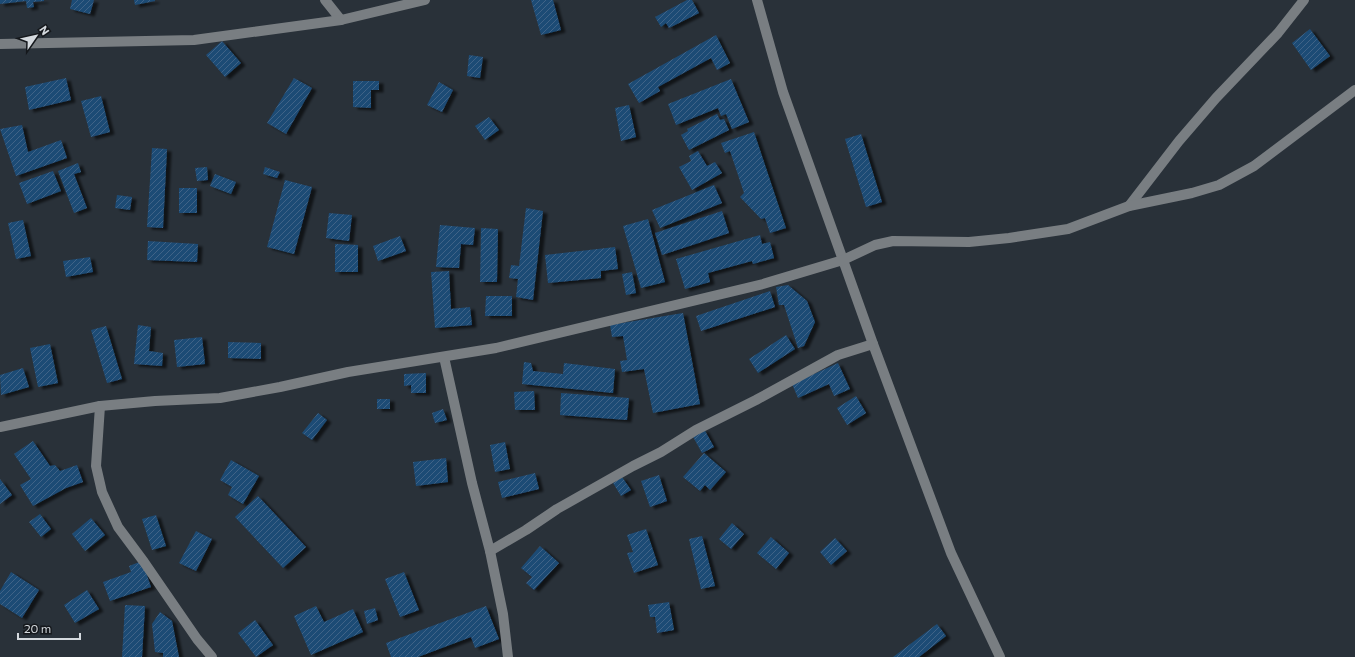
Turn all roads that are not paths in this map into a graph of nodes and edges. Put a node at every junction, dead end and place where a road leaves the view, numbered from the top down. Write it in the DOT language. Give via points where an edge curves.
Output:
graph roads {
  1 [pos="325,0"];
  2 [pos="425,0"];
  3 [pos="756,0"];
  4 [pos="1304,0"];
  5 [pos="341,20"];
  6 [pos="0,44"];
  7 [pos="1355,90"];
  8 [pos="1129,206"];
  9 [pos="843,260"];
  10 [pos="873,344"];
  11 [pos="444,357"];
  12 [pos="100,406"];
  13 [pos="0,427"];
  14 [pos="490,551"];
  15 [pos="212,657"];
  16 [pos="508,657"];
  17 [pos="1000,657"];
  1 -- 5 [label="street"];
  2 -- 5 [label="street"];
  3 -- 9 [label="street" via="784,92"];
  4 -- 8 [label="street" via="1278,33 1179,141"];
  5 -- 6 [label="street" via="194,40"];
  7 -- 8 [label="street" via="1254,166 1219,185"];
  8 -- 9 [label="street" via="1068,229 969,242 893,241 875,245"];
  9 -- 10 [label="street"];
  9 -- 11 [label="street" via="763,284 552,336"];
  10 -- 14 [label="street" via="838,355 696,430 557,509"];
  10 -- 17 [label="street" via="951,553"];
  11 -- 12 [label="street" via="348,372 220,398"];
  11 -- 14 [label="street"];
  12 -- 13 [label="street"];
  12 -- 15 [label="street" via="96,466 102,492 118,527"];
  14 -- 16 [label="street" via="503,614"];
}
